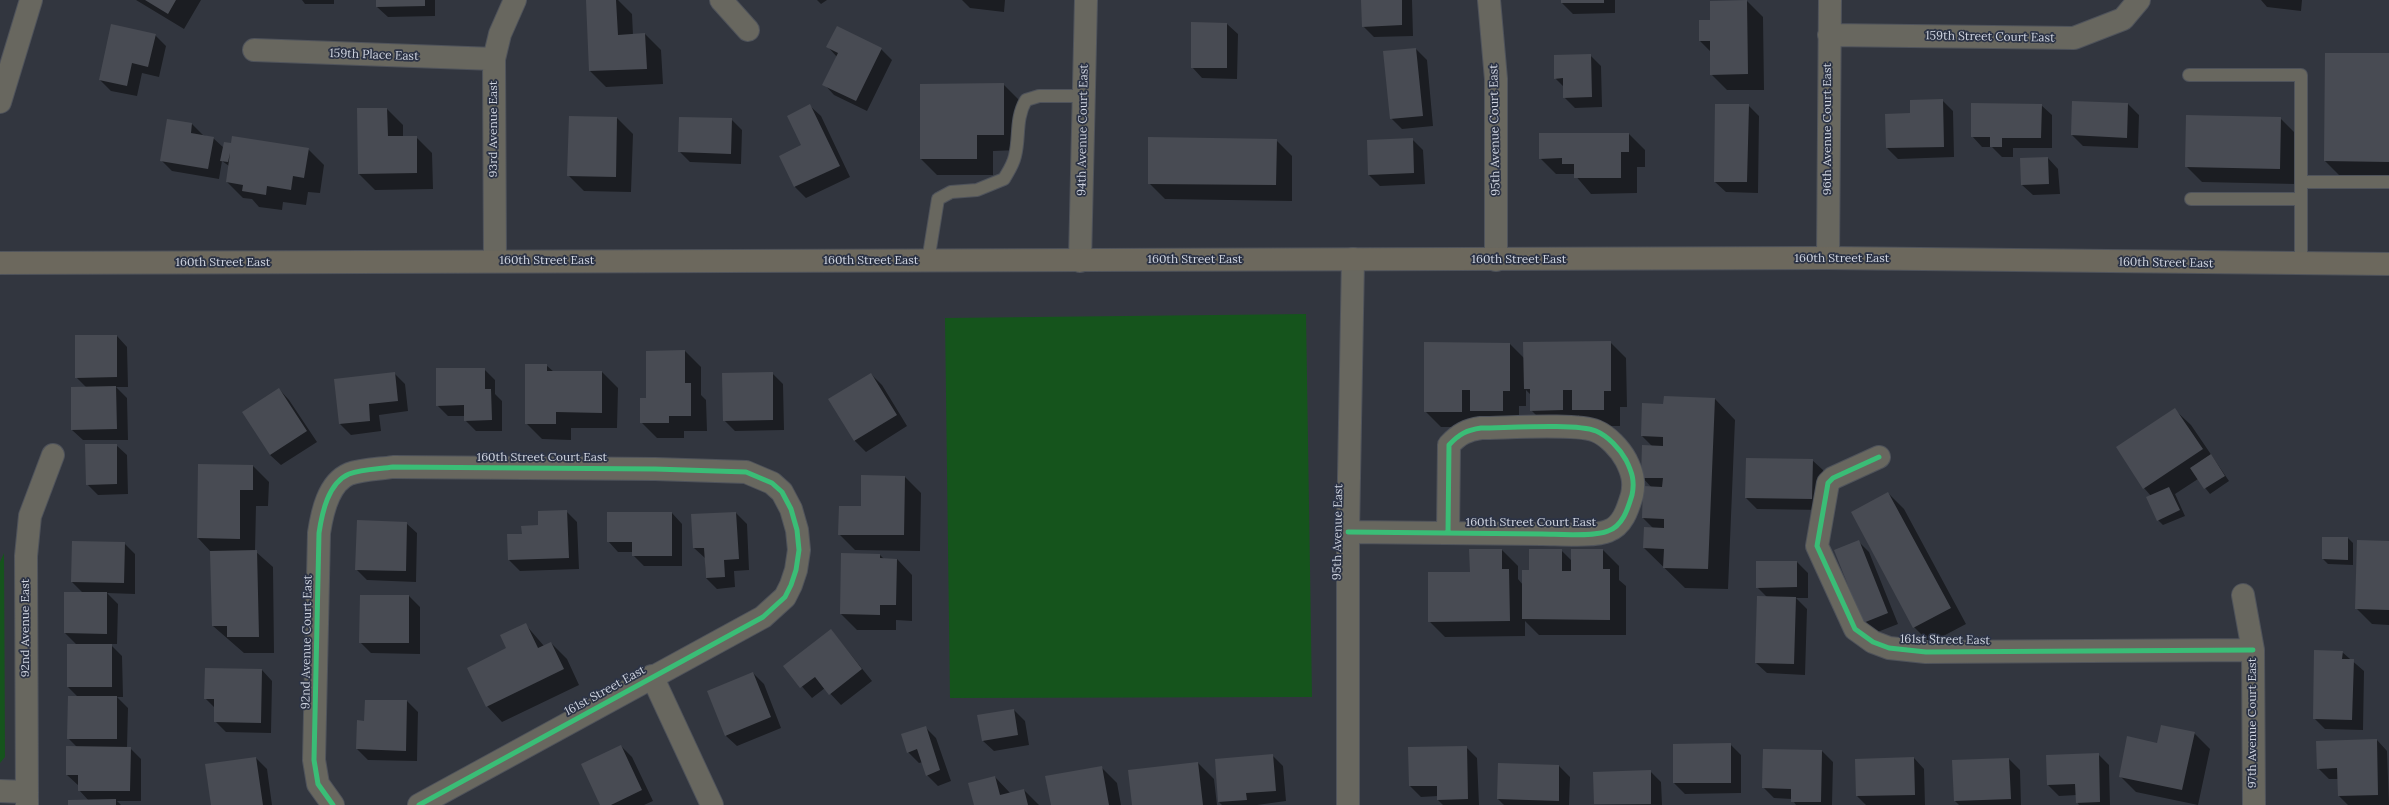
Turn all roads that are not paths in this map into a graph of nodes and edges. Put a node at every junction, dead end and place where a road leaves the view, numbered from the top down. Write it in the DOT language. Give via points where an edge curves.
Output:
graph roads {
  1 [pos="31,0"];
  2 [pos="514,0"];
  3 [pos="721,0"];
  4 [pos="1086,0"];
  5 [pos="1489,0"];
  6 [pos="1830,0"];
  7 [pos="2139,0"];
  8 [pos="748,30"];
  9 [pos="1828,35"];
  10 [pos="254,50"];
  11 [pos="494,60"];
  12 [pos="2189,75"];
  13 [pos="1084,96"];
  14 [pos="0,102"];
  15 [pos="2301,182"];
  16 [pos="2389,182"];
  17 [pos="2191,199"];
  18 [pos="2301,199"];
  19 [pos="1828,258"];
  20 [pos="1353,259"];
  21 [pos="1496,260"];
  22 [pos="495,261"];
  23 [pos="928,261"];
  24 [pos="1080,261"];
  25 [pos="0,263"];
  26 [pos="2301,264"];
  27 [pos="2389,264"];
  28 [pos="53,455"];
  29 [pos="1879,457"];
  30 [pos="340,480"];
  31 [pos="1348,532"];
  32 [pos="1448,533"];
  33 [pos="791,584"];
  34 [pos="2243,595"];
  35 [pos="2253,650"];
  36 [pos="652,676"];
  37 [pos="0,791"];
  38 [pos="27,798"];
  39 [pos="334,805"];
  40 [pos="419,805"];
  41 [pos="712,805"];
  42 [pos="1348,805"];
  43 [pos="2254,805"];
  1 -- 14 [label="street"];
  2 -- 11 [label="street, 93rd Avenue East" via="500,34"];
  3 -- 8 [label="street"];
  4 -- 13 [label="street, 94th Avenue Court East"];
  5 -- 21 [label="street, 95th Avenue Court East" via="1496,79"];
  6 -- 9 [label="street, 96th Avenue Court East"];
  7 -- 9 [label="street, 159th Street Court East" via="2122,19 2074,38"];
  9 -- 19 [label="street, 96th Avenue Court East"];
  10 -- 11 [label="street, 159th Place East"];
  11 -- 22 [label="street, 93rd Avenue East"];
  12 -- 15 [label="lane" via="2301,75"];
  13 -- 23 [label="lane" via="1039,96 1026,100 1020,109 1015,156 1004,180 977,190 951,192 938,199"];
  13 -- 24 [label="street, 94th Avenue Court East"];
  15 -- 16 [label="lane"];
  15 -- 18 [label="lane"];
  17 -- 18 [label="lane"];
  18 -- 26 [label="lane"];
  19 -- 21 [label="main road, 160th Street East"];
  19 -- 26 [label="main road, 160th Street East"];
  20 -- 21 [label="main road, 160th Street East"];
  20 -- 24 [label="main road, 160th Street East"];
  20 -- 31 [label="street, 95th Avenue East"];
  22 -- 23 [label="main road, 160th Street East"];
  22 -- 25 [label="main road, 160th Street East"];
  23 -- 24 [label="main road, 160th Street East"];
  26 -- 27 [label="main road, 160th Street East"];
  28 -- 38 [label="street, 92nd Avenue East" via="30,516 26,556"];
  29 -- 35 [label="street, 161st Street East" via="1832,478 1828,483 1817,546 1855,629 1874,642 1889,648 1926,652"];
  30 -- 33 [label="street, 160th Street Court East" via="350,473 393,467 746,472 772,483 782,492 791,509 798,530 799,550"];
  30 -- 39 [label="street, 92nd Avenue Court East" via="323,508 318,541 314,760 318,784"];
  31 -- 32 [label="street, 160th Street Court East"];
  31 -- 42 [label="street, 95th Avenue East"];
  32 -- 32 [label="street, 160th Street Court East" via="1608,532 1618,524 1628,509 1633,489 1633,472 1623,455 1596,431 1574,428 1466,430 1456,436 1449,445"];
  33 -- 36 [label="street, 161st Street East" via="785,597 763,617"];
  34 -- 35 [label="street, 97th Avenue Court East"];
  35 -- 43 [label="street, 97th Avenue Court East"];
  36 -- 40 [label="street, 161st Street East"];
  36 -- 41 [label="street"];
  37 -- 38 [label="street"];
}
